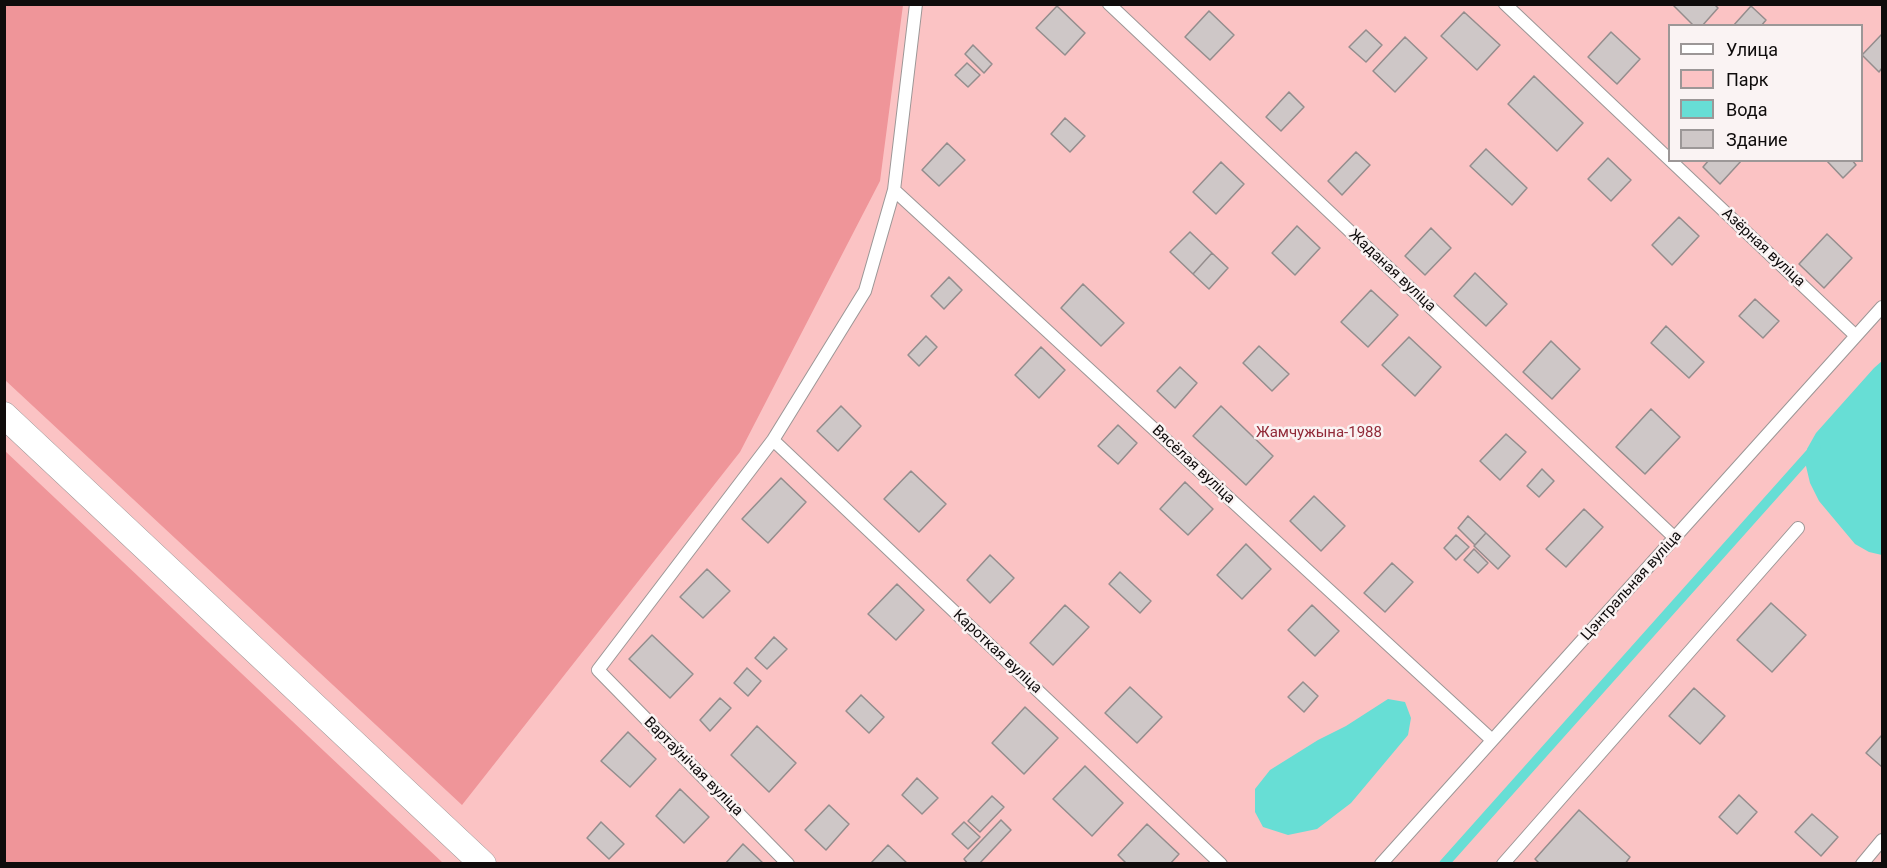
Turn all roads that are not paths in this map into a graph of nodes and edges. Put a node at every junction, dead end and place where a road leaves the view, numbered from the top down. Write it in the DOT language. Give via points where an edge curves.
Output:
graph roads {
  1 [pos="916,4"];
  2 [pos="1109,4"];
  3 [pos="1505,4"];
  4 [pos="1668,158"];
  5 [pos="1672,162"];
  6 [pos="894,190"];
  7 [pos="1882,307"];
  8 [pos="1856,336"];
  9 [pos="4,415"];
  10 [pos="773,440"];
  11 [pos="1798,528"];
  12 [pos="1675,538"];
  13 [pos="1492,740"];
  14 [pos="1882,840"];
  15 [pos="483,864"];
  16 [pos="788,864"];
  17 [pos="1221,864"];
  18 [pos="1381,864"];
  19 [pos="1503,864"];
  20 [pos="1862,864"];
  1 -- 6 [label="lane"];
  2 -- 12 [label="lane, Жаданая вуліца"];
  3 -- 4 [label="lane, Азёрная вуліца"];
  5 -- 8 [label="lane, Азёрная вуліца"];
  6 -- 10 [label="lane" via="865,291"];
  6 -- 13 [label="lane, Вясёлая вуліца"];
  7 -- 8 [label="lane, Цэнтральная вуліца"];
  8 -- 12 [label="lane, Цэнтральная вуліца"];
  9 -- 15 [label="street"];
  10 -- 16 [label="lane, Вартаўнічая вуліца" via="598,670"];
  10 -- 17 [label="lane, Кароткая вуліца"];
  11 -- 19 [label="lane"];
  12 -- 13 [label="lane, Цэнтральная вуліца"];
  13 -- 18 [label="lane, Цэнтральная вуліца"];
  14 -- 20 [label="lane"];
}
